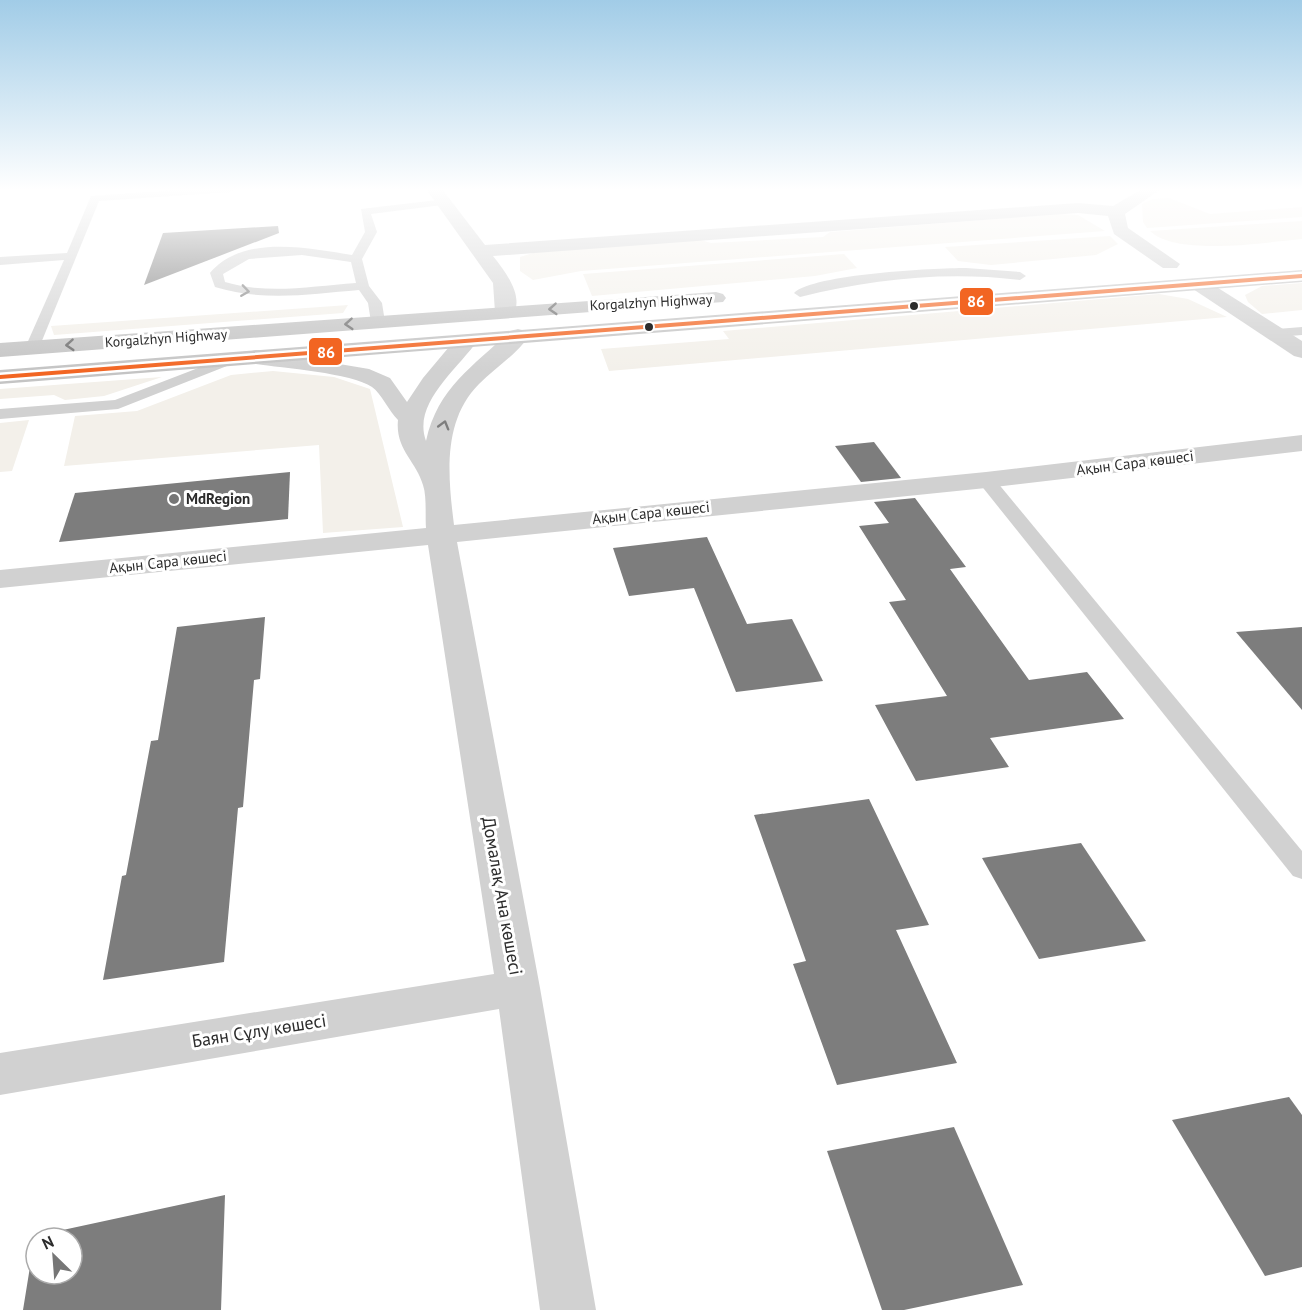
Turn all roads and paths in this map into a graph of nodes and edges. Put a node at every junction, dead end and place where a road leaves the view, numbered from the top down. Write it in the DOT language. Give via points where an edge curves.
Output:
graph roads {
  1 [pos="74,250"];
  2 [pos="280,250"];
  3 [pos="285,250"];
  4 [pos="361,250"];
  5 [pos="492,250"];
  6 [pos="1150,250"];
  7 [pos="480,251"];
  8 [pos="72,256"];
  9 [pos="356,259"];
  10 [pos="0,261"];
  11 [pos="1192,262"];
  12 [pos="1170,264"];
  13 [pos="1135,267"];
  14 [pos="1043,274"];
  15 [pos="1302,276"];
  16 [pos="1200,285"];
  17 [pos="363,286"];
  18 [pos="778,295"];
  19 [pos="732,297"];
  20 [pos="506,312"];
  21 [pos="378,322"];
  22 [pos="1302,331"];
  23 [pos="1277,333"];
  24 [pos="518,336"];
  25 [pos="467,340"];
  26 [pos="32,348"];
  27 [pos="0,350"];
  28 [pos="1302,351"];
  29 [pos="256,357"];
  30 [pos="232,359"];
  31 [pos="0,377"];
  32 [pos="0,414"];
  33 [pos="412,418"];
  34 [pos="1302,443"];
  35 [pos="986,480"];
  36 [pos="435,482"];
  37 [pos="441,533"];
  38 [pos="0,579"];
  39 [pos="1302,868"];
  40 [pos="518,988"];
  41 [pos="0,1074"];
  42 [pos="568,1310"];
  1 -- 8 [label="lane"];
  2 -- 17 [label="lane, one-way" via="227,262 216,273 220,284 260,293"];
  9 -- 3 [label="lane, one-way"];
  4 -- 9 [label="lane"];
  5 -- 7 [label="street"];
  6 -- 12 [label="street"];
  7 -- 20 [label="street" via="503,283"];
  8 -- 10 [label="lane"];
  8 -- 26 [label="lane"];
  9 -- 17 [label="lane"];
  11 -- 12 [label="main road"];
  12 -- 13 [label="main road"];
  14 -- 18 [label="main road"];
  15 -- 16 [label="main road, Korgalzhyn Highway"];
  16 -- 23 [label="street"];
  16 -- 24 [label="main road, Korgalzhyn Highway"];
  17 -- 21 [label="lane" via="375,303"];
  19 -- 20 [label="main road, Korgalzhyn Highway, one-way"];
  20 -- 21 [label="main road, Korgalzhyn Highway"];
  20 -- 24 [label="main road"];
  20 -- 25 [label="main road"];
  21 -- 26 [label="main road, Korgalzhyn Highway, one-way"];
  22 -- 23 [label="lane"];
  23 -- 28 [label="street"];
  24 -- 25 [label="main road, Korgalzhyn Highway"];
  36 -- 24 [label="street, Домалақ Ана көшесі, one-way" via="444,424 456,395"];
  25 -- 29 [label="main road, Korgalzhyn Highway"];
  25 -- 33 [label="street" via="436,378"];
  26 -- 27 [label="main road, Korgalzhyn Highway"];
  29 -- 30 [label="main road, Korgalzhyn Highway"];
  29 -- 33 [label="street" via="361,374 382,383 396,405"];
  30 -- 31 [label="main road, Korgalzhyn Highway"];
  30 -- 32 [label="lane" via="118,404"];
  33 -- 36 [label="street, Домалақ Ана көшесі" via="410,430"];
  34 -- 35 [label="street, Ақын Сара көшесі"];
  35 -- 37 [label="street, Ақын Сара көшесі"];
  35 -- 39 [label="lane"];
  36 -- 37 [label="street, Домалақ Ана көшесі"];
  37 -- 38 [label="street, Ақын Сара көшесі"];
  37 -- 40 [label="street, Домалақ Ана көшесі"];
  40 -- 41 [label="street, Баян Сұлу көшесі"];
  40 -- 42 [label="street, Домалақ Ана көшесі"];
}
